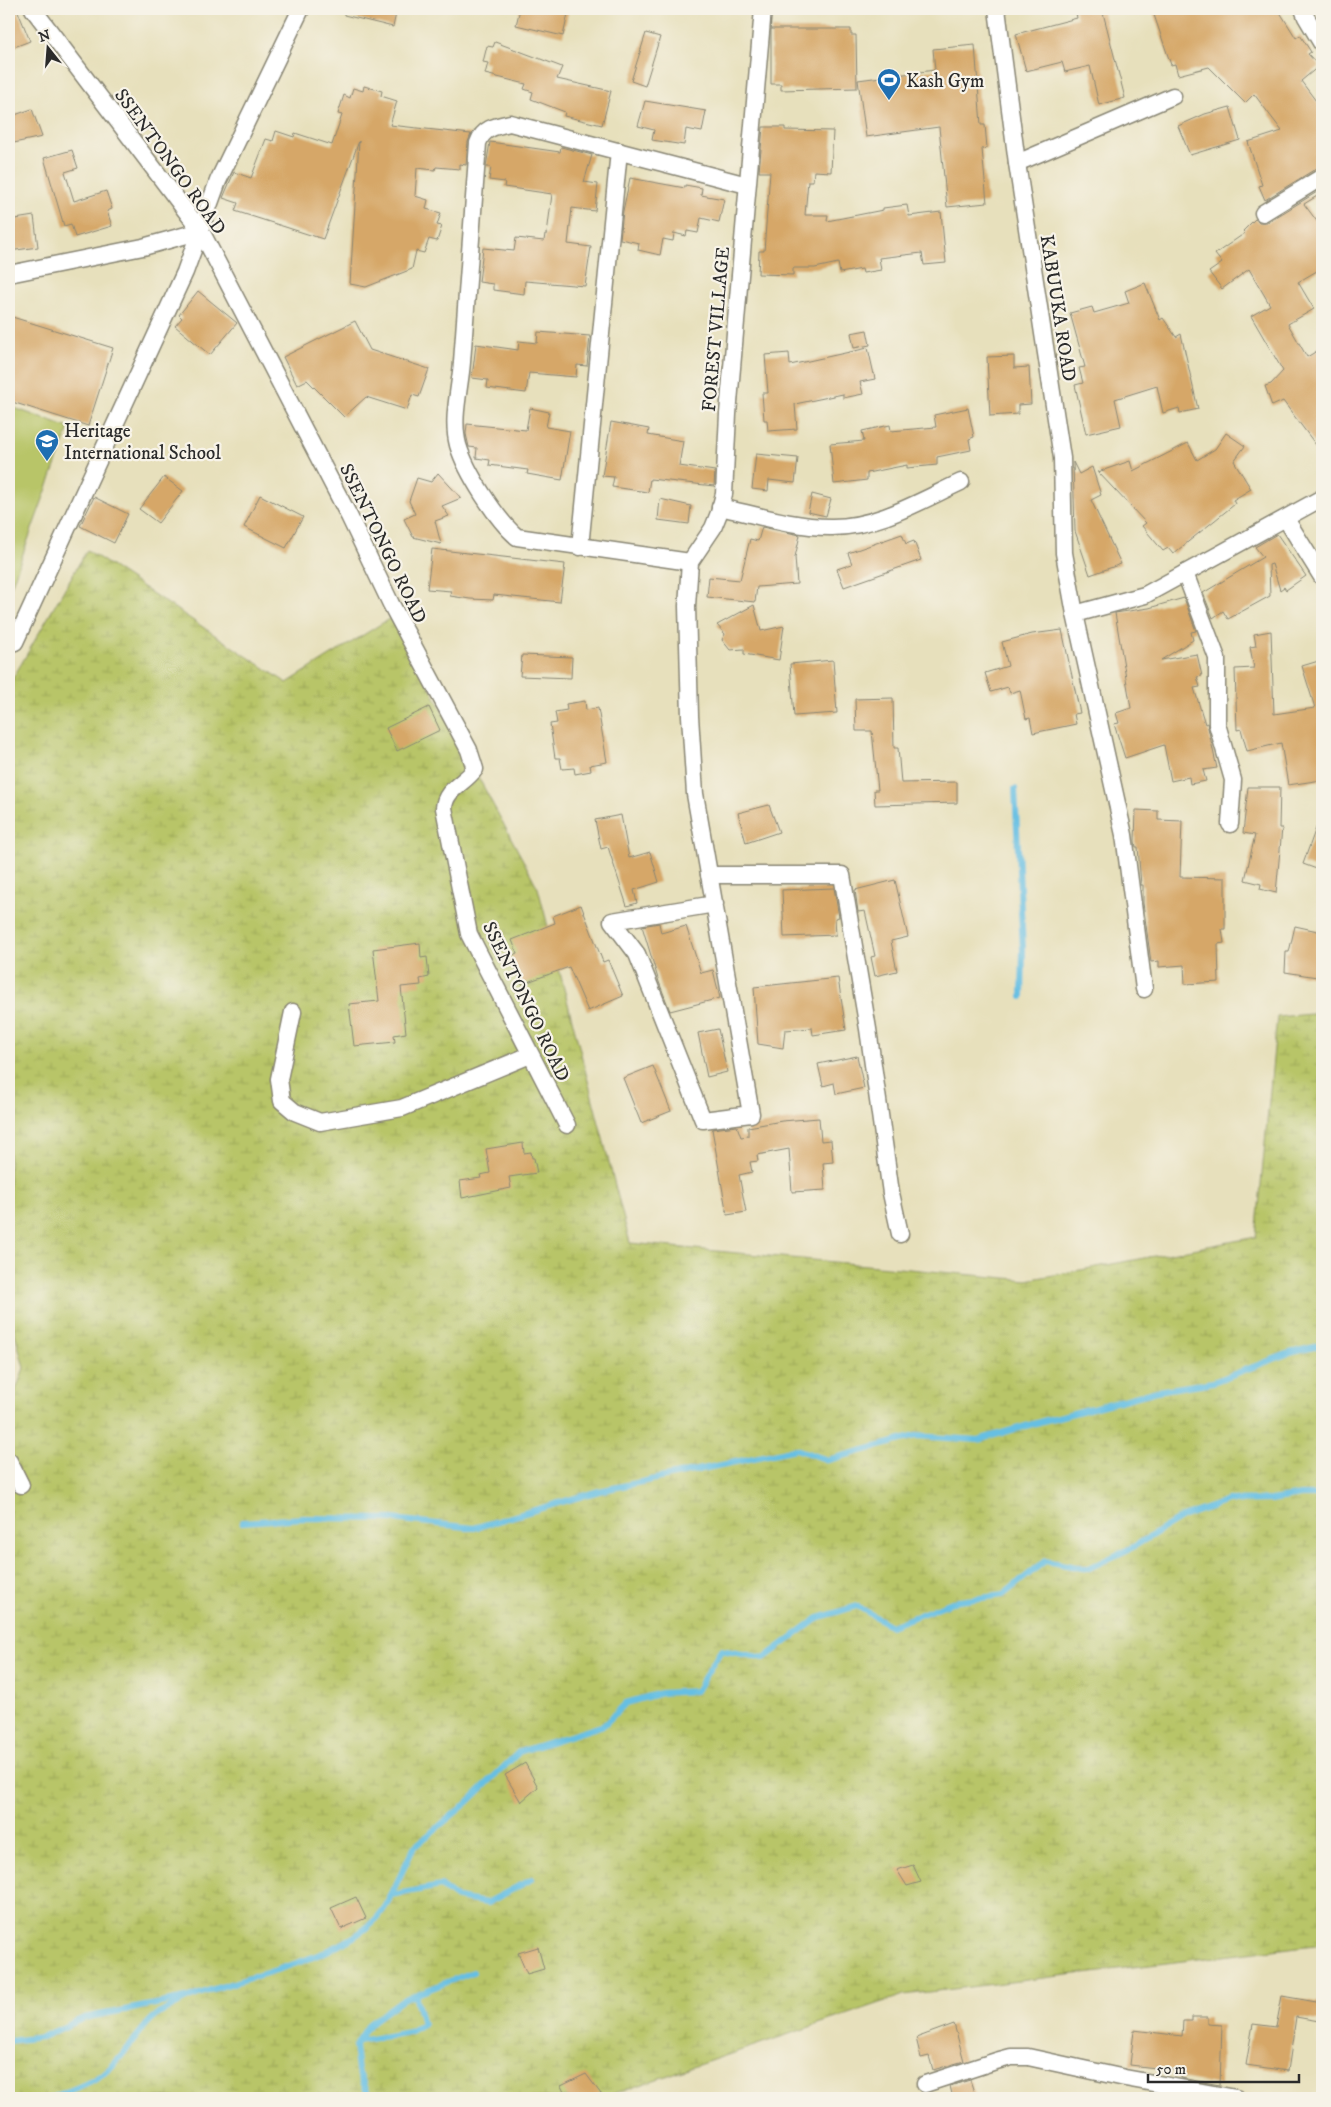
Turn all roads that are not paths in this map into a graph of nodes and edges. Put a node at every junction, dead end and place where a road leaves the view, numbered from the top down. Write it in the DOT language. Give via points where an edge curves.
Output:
graph roads {
  1 [pos="33,9"];
  2 [pos="301,9"];
  3 [pos="763,9"];
  4 [pos="997,9"];
  5 [pos="1303,9"];
  6 [pos="1322,44"];
  7 [pos="1173,96"];
  8 [pos="619,151"];
  9 [pos="1017,163"];
  10 [pos="1322,177"];
  11 [pos="747,185"];
  12 [pos="1263,213"];
  13 [pos="201,231"];
  14 [pos="9,274"];
  15 [pos="961,482"];
  16 [pos="1322,498"];
  17 [pos="720,507"];
  18 [pos="1286,519"];
  19 [pos="580,546"];
  20 [pos="690,562"];
  21 [pos="1185,573"];
  22 [pos="1322,577"];
  23 [pos="1076,614"];
  24 [pos="15,642"];
  25 [pos="1230,824"];
  26 [pos="709,875"];
  27 [pos="715,904"];
  28 [pos="1144,989"];
  29 [pos="293,1012"];
  30 [pos="530,1055"];
  31 [pos="567,1125"];
  32 [pos="900,1234"];
  33 [pos="9,1461"];
  34 [pos="20,1485"];
  35 [pos="925,2084"];
  36 [pos="1236,2098"];
  1 -- 13 [label="street, SSENTONGO ROAD"];
  2 -- 13 [label="street" via="218,180"];
  3 -- 11 [label="street, FOREST VILLAGE"];
  4 -- 9 [label="street, KABUUKA ROAD"];
  5 -- 6 [label="street"];
  7 -- 9 [label="street"];
  8 -- 11 [label="street"];
  8 -- 19 [label="street"];
  8 -- 19 [label="street" via="510,123 490,128 481,135 478,143 456,421 459,446 484,495 517,537"];
  9 -- 23 [label="street, KABUUKA ROAD" via="1062,458 1064,553"];
  10 -- 12 [label="street"];
  11 -- 17 [label="street, FOREST VILLAGE"];
  13 -- 14 [label="street"];
  13 -- 24 [label="street"];
  13 -- 30 [label="street, SSENTONGO ROAD" via="344,507 390,604 469,750 475,769 444,799 446,819 469,934"];
  15 -- 17 [label="street" via="872,521 832,528 812,527"];
  16 -- 18 [label="street"];
  17 -- 20 [label="street, FOREST VILLAGE" via="712,528"];
  18 -- 21 [label="street"];
  18 -- 22 [label="street"];
  19 -- 20 [label="street"];
  20 -- 26 [label="street" via="692,767"];
  21 -- 23 [label="street" via="1145,595"];
  21 -- 25 [label="street" via="1217,658 1217,724 1233,780"];
  23 -- 28 [label="street, KABUUKA ROAD" via="1124,836"];
  26 -- 27 [label="street"];
  26 -- 32 [label="street" via="842,875"];
  27 -- 27 [label="street" via="751,1114 703,1120 637,954 612,921"];
  29 -- 30 [label="street" via="279,1079 282,1101 295,1112 320,1122 402,1108"];
  30 -- 31 [label="street, SSENTONGO ROAD"];
  33 -- 34 [label="street"];
  35 -- 36 [label="street" via="1011,2057"];
}
